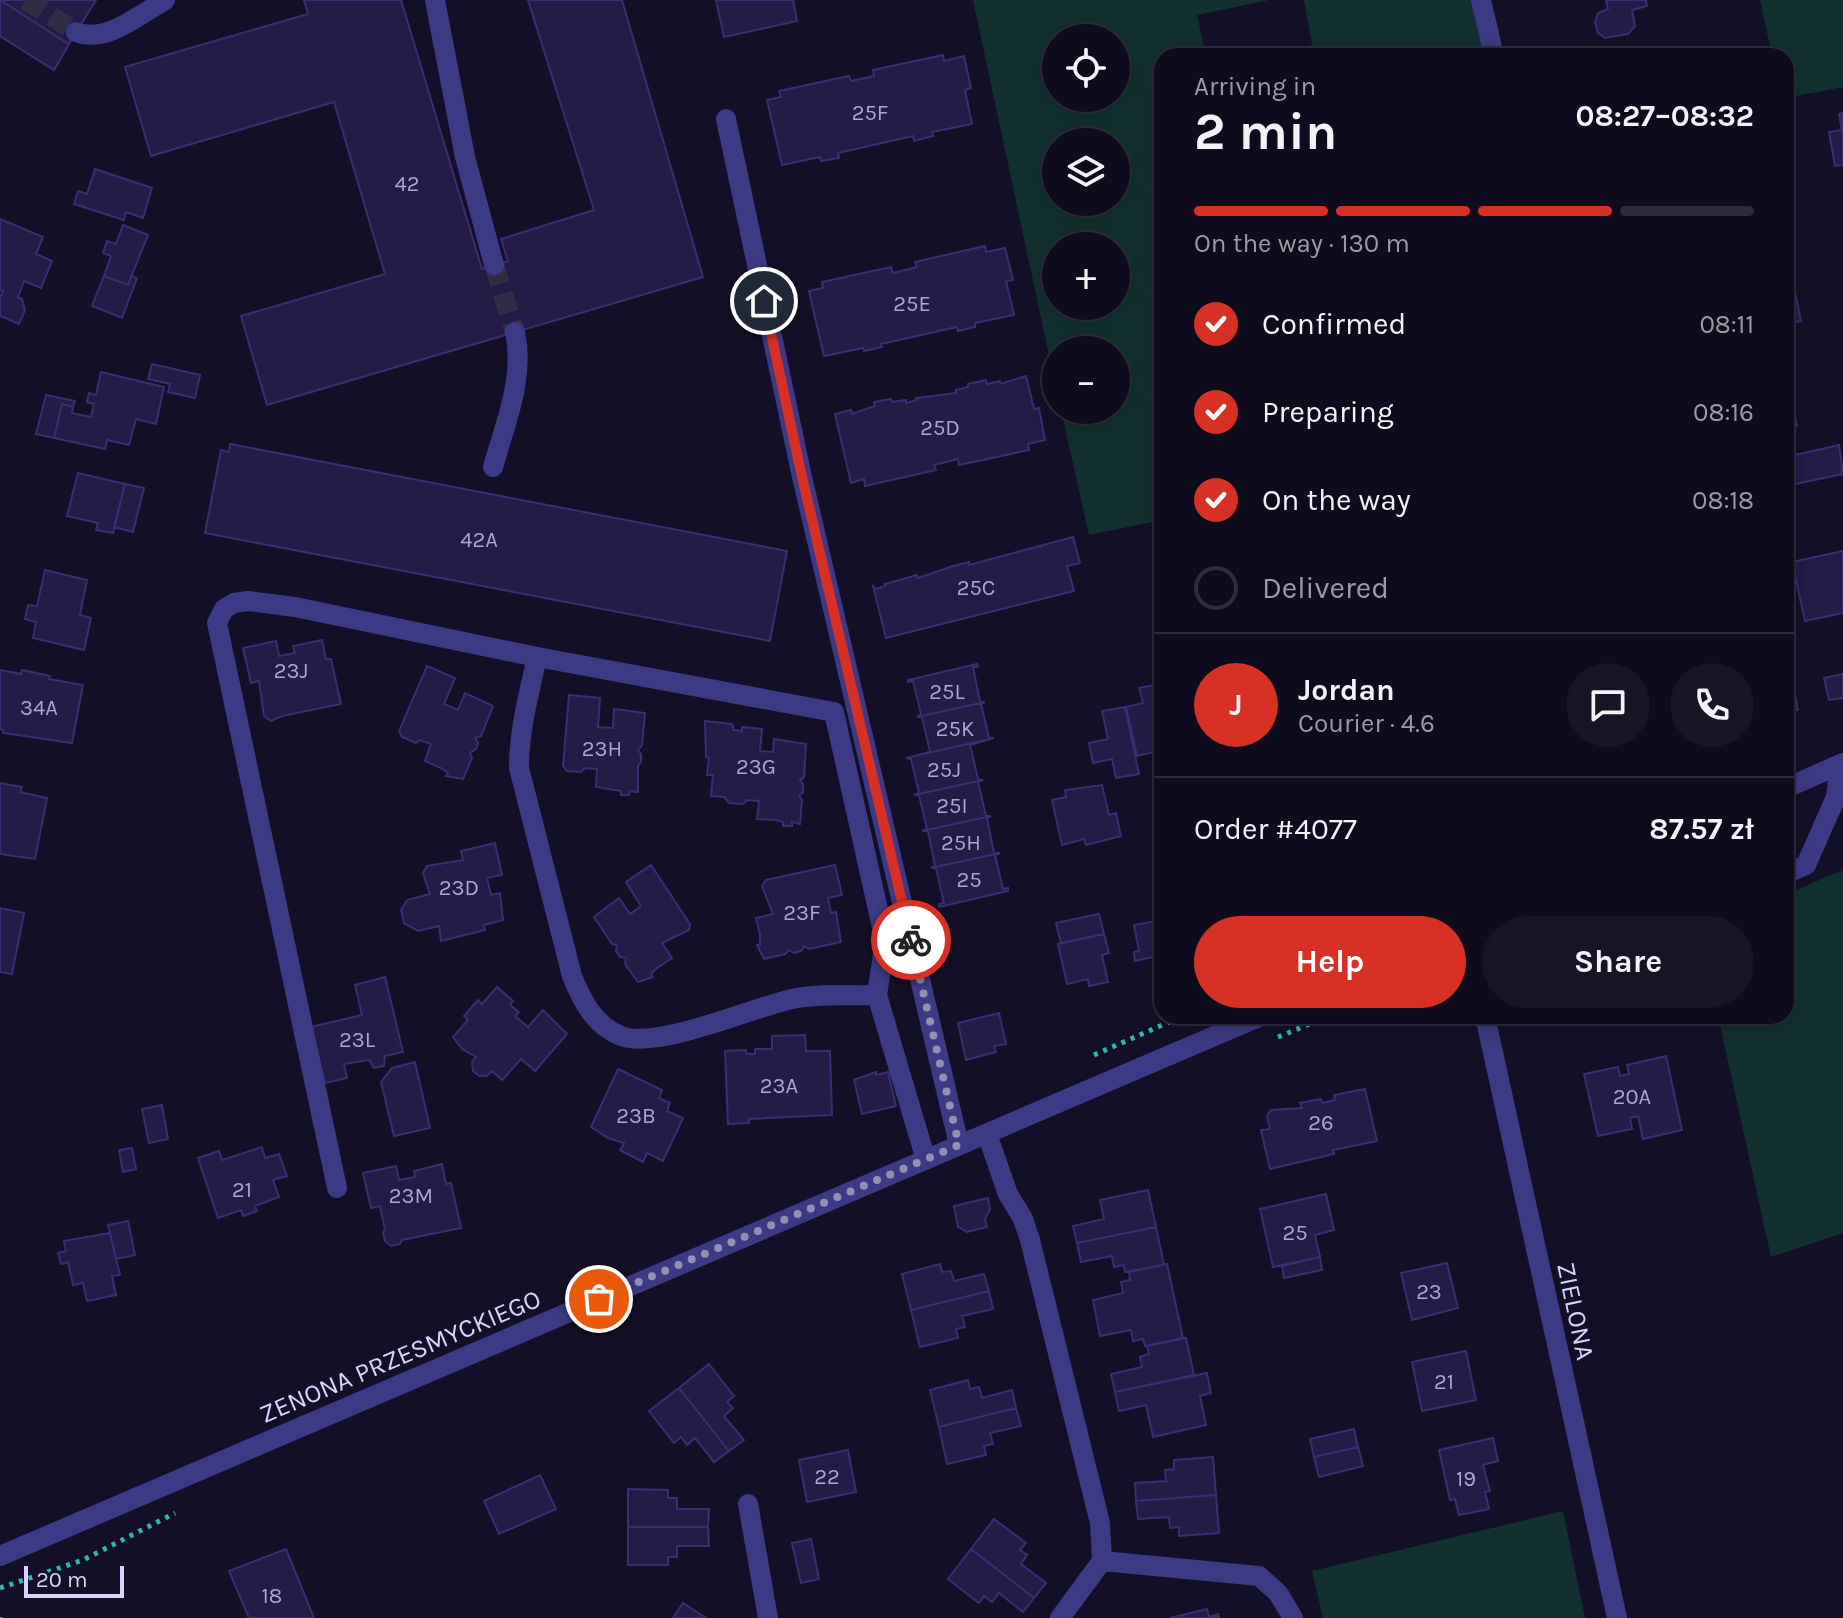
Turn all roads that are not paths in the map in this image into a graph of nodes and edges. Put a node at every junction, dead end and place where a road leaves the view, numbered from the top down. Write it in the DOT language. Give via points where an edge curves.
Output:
graph roads {
  1 [pos="165,0"];
  2 [pos="435,0"];
  3 [pos="1481,0"];
  4 [pos="76,32"];
  5 [pos="1492,48"];
  6 [pos="726,119"];
  7 [pos="494,265"];
  8 [pos="515,332"];
  9 [pos="493,467"];
  10 [pos="537,657"];
  11 [pos="1841,764"];
  12 [pos="1794,785"];
  13 [pos="1794,870"];
  14 [pos="877,995"];
  15 [pos="1242,1024"];
  16 [pos="1487,1024"];
  17 [pos="987,1134"];
  18 [pos="959,1145"];
  19 [pos="926,1160"];
  20 [pos="337,1188"];
  21 [pos="748,1504"];
  22 [pos="0,1556"];
  23 [pos="1102,1561"];
  24 [pos="768,1618"];
  25 [pos="1060,1618"];
  26 [pos="1293,1618"];
  27 [pos="1617,1618"];
  1 -- 4 [label="street" via="104,34"];
  2 -- 7 [label="street" via="462,143"];
  3 -- 5 [label="street"];
  6 -- 18 [label="street" via="802,477"];
  8 -- 9 [label="street" via="518,374"];
  10 -- 14 [label="street" via="834,712 885,941"];
  10 -- 14 [label="street" via="519,768 572,976 597,1021 622,1037 665,1037 794,998"];
  10 -- 20 [label="street" via="248,601 224,609 217,623"];
  11 -- 12 [label="street"];
  11 -- 13 [label="street" via="1836,797 1806,865"];
  14 -- 19 [label="street"];
  15 -- 17 [label="street, ZENONA PRZESMYCKIEGO"];
  16 -- 27 [label="street, ZIELONA"];
  17 -- 18 [label="street, ZENONA PRZESMYCKIEGO"];
  17 -- 23 [label="street" via="1030,1240 1100,1523"];
  18 -- 19 [label="street, ZENONA PRZESMYCKIEGO"];
  19 -- 22 [label="street, ZENONA PRZESMYCKIEGO"];
  21 -- 24 [label="street"];
  23 -- 25 [label="street"];
  23 -- 26 [label="street" via="1259,1576 1278,1593"];
}
